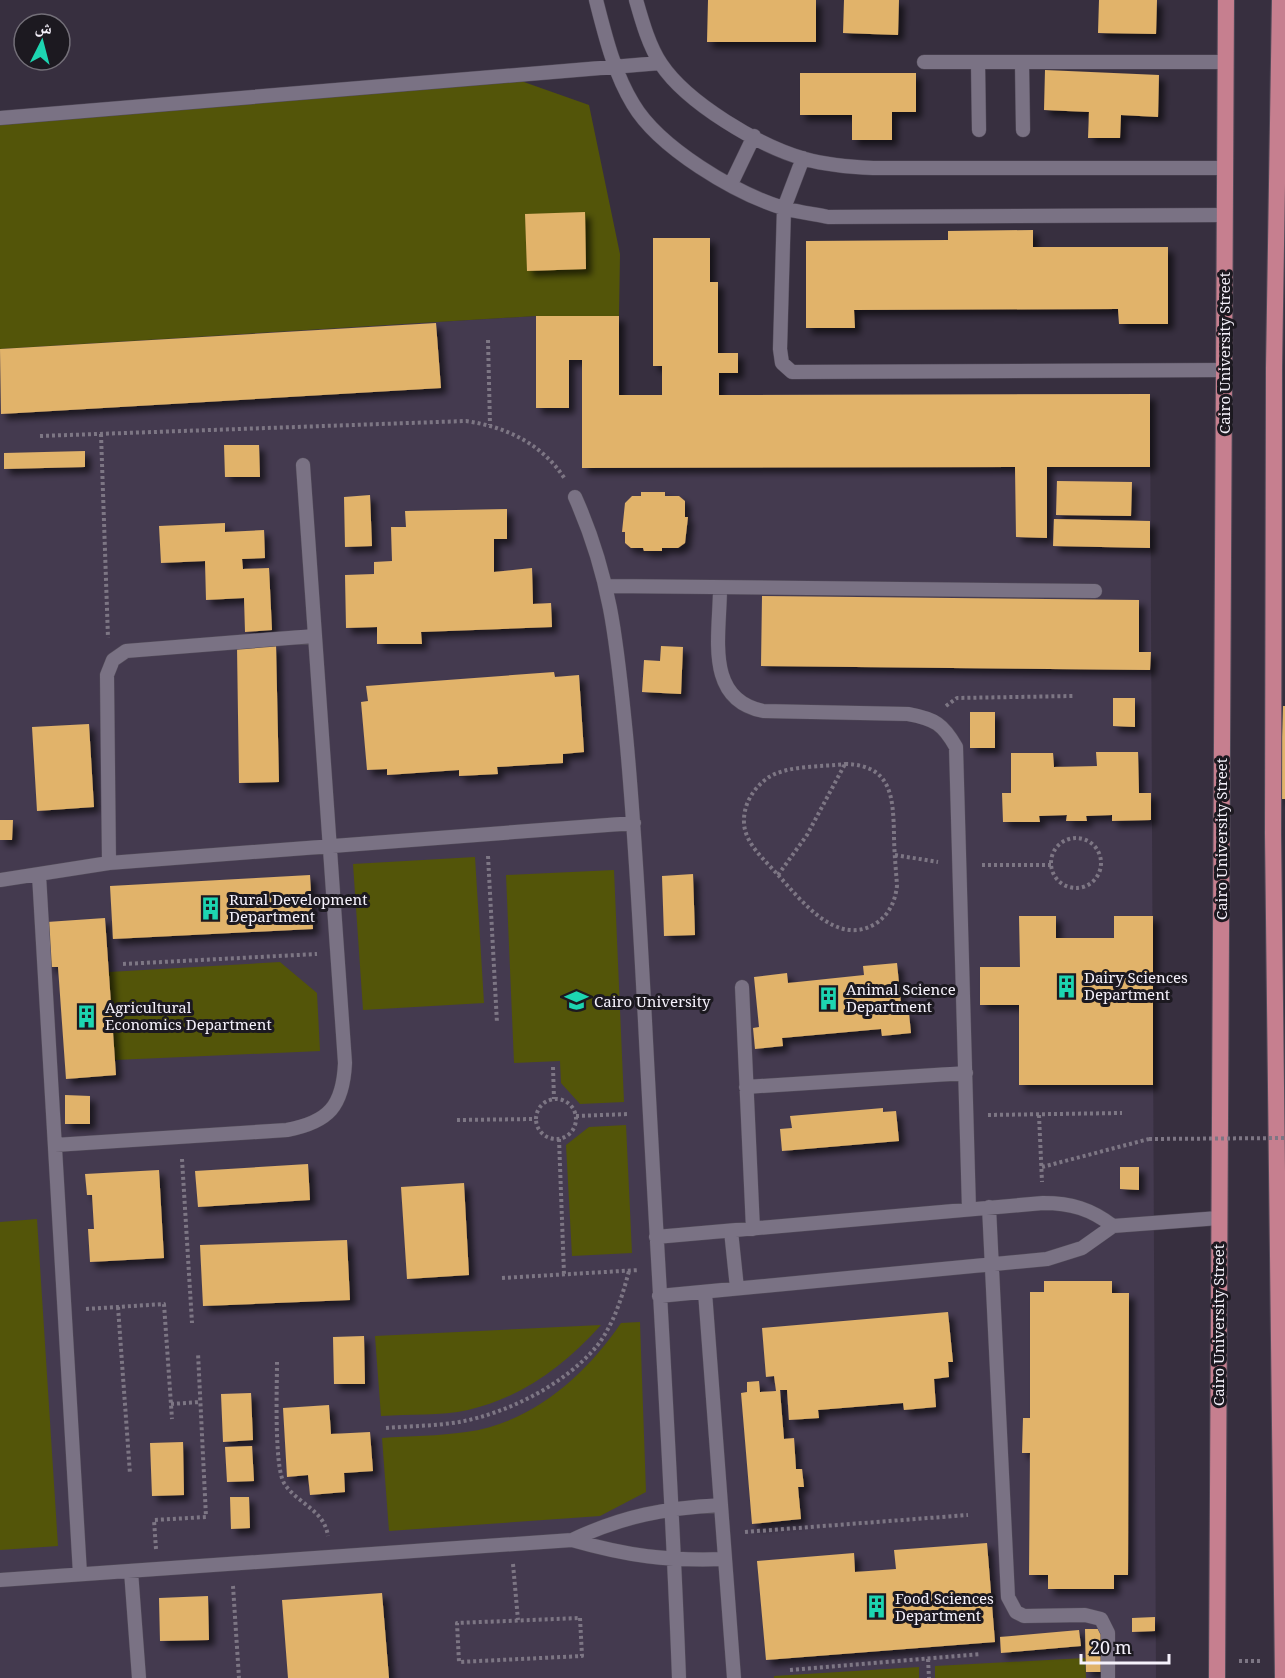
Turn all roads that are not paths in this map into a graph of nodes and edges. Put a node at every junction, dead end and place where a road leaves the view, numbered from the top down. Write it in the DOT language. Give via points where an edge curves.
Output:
graph roads {
  1 [pos="596,0"];
  2 [pos="636,0"];
  3 [pos="1226,0"];
  4 [pos="1280,0"];
  5 [pos="924,62"];
  6 [pos="978,62"];
  7 [pos="1022,62"];
  8 [pos="1226,62"];
  9 [pos="660,63"];
  10 [pos="617,68"];
  11 [pos="0,118"];
  12 [pos="979,130"];
  13 [pos="1023,130"];
  14 [pos="754,136"];
  15 [pos="802,158"];
  16 [pos="1226,168"];
  17 [pos="731,184"];
  18 [pos="784,208"];
  19 [pos="1225,215"];
  20 [pos="1224,370"];
  21 [pos="303,465"];
  22 [pos="575,497"];
  23 [pos="607,586"];
  24 [pos="720,588"];
  25 [pos="1095,591"];
  26 [pos="314,636"];
  27 [pos="634,823"];
  28 [pos="329,847"];
  29 [pos="109,863"];
  30 [pos="39,875"];
  31 [pos="0,880"];
  32 [pos="742,987"];
  33 [pos="966,1073"];
  34 [pos="746,1087"];
  35 [pos="55,1145"];
  36 [pos="1281,1202"];
  37 [pos="989,1208"];
  38 [pos="969,1209"];
  39 [pos="1219,1218"];
  40 [pos="1113,1226"];
  41 [pos="753,1229"];
  42 [pos="731,1231"];
  43 [pos="1281,1234"];
  44 [pos="656,1237"];
  45 [pos="992,1264"];
  46 [pos="737,1288"];
  47 [pos="705,1292"];
  48 [pos="659,1296"];
  49 [pos="721,1505"];
  50 [pos="673,1508"];
  51 [pos="572,1540"];
  52 [pos="725,1559"];
  53 [pos="675,1561"];
  54 [pos="131,1571"];
  55 [pos="80,1574"];
  56 [pos="0,1580"];
  57 [pos="1283,1670"];
  58 [pos="139,1678"];
  59 [pos="679,1678"];
  60 [pos="734,1678"];
  61 [pos="1108,1678"];
  62 [pos="1217,1678"];
  1 -- 10 [label="lane"];
  2 -- 9 [label="lane"];
  3 -- 8 [label="main road, Cairo University Street"];
  4 -- 36 [label="main road" via="1273,834"];
  5 -- 6 [label="lane"];
  6 -- 7 [label="lane"];
  6 -- 12 [label="lane"];
  7 -- 8 [label="lane"];
  7 -- 13 [label="lane"];
  8 -- 16 [label="main road, Cairo University Street"];
  9 -- 10 [label="lane"];
  9 -- 14 [label="lane" via="702,105"];
  10 -- 11 [label="lane"];
  10 -- 17 [label="lane" via="633,105 662,137"];
  14 -- 15 [label="lane"];
  14 -- 17 [label="lane"];
  15 -- 16 [label="lane" via="837,166 873,168"];
  15 -- 18 [label="lane"];
  16 -- 19 [label="main road, Cairo University Street"];
  17 -- 18 [label="lane"];
  18 -- 19 [label="lane" via="828,217"];
  18 -- 20 [label="lane" via="780,349 782,363 792,372"];
  19 -- 20 [label="main road, Cairo University Street"];
  20 -- 39 [label="main road, Cairo University Street"];
  21 -- 26 [label="lane"];
  22 -- 23 [label="lane"];
  23 -- 24 [label="lane"];
  23 -- 27 [label="lane" via="616,638"];
  24 -- 25 [label="lane"];
  24 -- 33 [label="lane" via="722,682 731,697 745,707 763,711 908,714 928,718 946,729 956,747"];
  26 -- 28 [label="lane"];
  26 -- 29 [label="lane" via="126,651 113,660 109,667"];
  27 -- 28 [label="lane"];
  27 -- 44 [label="lane"];
  28 -- 29 [label="lane"];
  28 -- 35 [label="lane" via="345,1063 344,1088 332,1111 312,1125 287,1130"];
  29 -- 30 [label="lane"];
  30 -- 31 [label="lane"];
  30 -- 35 [label="lane"];
  32 -- 34 [label="lane"];
  33 -- 34 [label="lane"];
  33 -- 38 [label="lane"];
  34 -- 41 [label="lane"];
  35 -- 55 [label="lane"];
  36 -- 43 [label="main road"];
  37 -- 38 [label="lane"];
  37 -- 40 [label="lane" via="1043,1203 1081,1207"];
  37 -- 45 [label="lane"];
  38 -- 41 [label="lane"];
  39 -- 40 [label="lane"];
  39 -- 62 [label="main road, Cairo University Street"];
  40 -- 45 [label="lane" via="1098,1239 1065,1255"];
  41 -- 42 [label="lane"];
  42 -- 44 [label="lane"];
  42 -- 46 [label="lane"];
  43 -- 57 [label="main road"];
  44 -- 48 [label="lane"];
  45 -- 46 [label="lane"];
  45 -- 61 [label="lane" via="1008,1597 1016,1612 1024,1616 1085,1615 1101,1619 1108,1633"];
  46 -- 47 [label="lane"];
  47 -- 48 [label="lane"];
  47 -- 49 [label="lane"];
  48 -- 50 [label="lane"];
  49 -- 50 [label="lane"];
  49 -- 52 [label="lane"];
  50 -- 51 [label="lane" via="621,1520"];
  50 -- 53 [label="lane"];
  51 -- 53 [label="lane" via="622,1554"];
  51 -- 54 [label="lane"];
  52 -- 53 [label="lane"];
  52 -- 60 [label="lane"];
  53 -- 59 [label="lane"];
  54 -- 55 [label="lane"];
  54 -- 58 [label="lane"];
  55 -- 56 [label="lane"];
}
